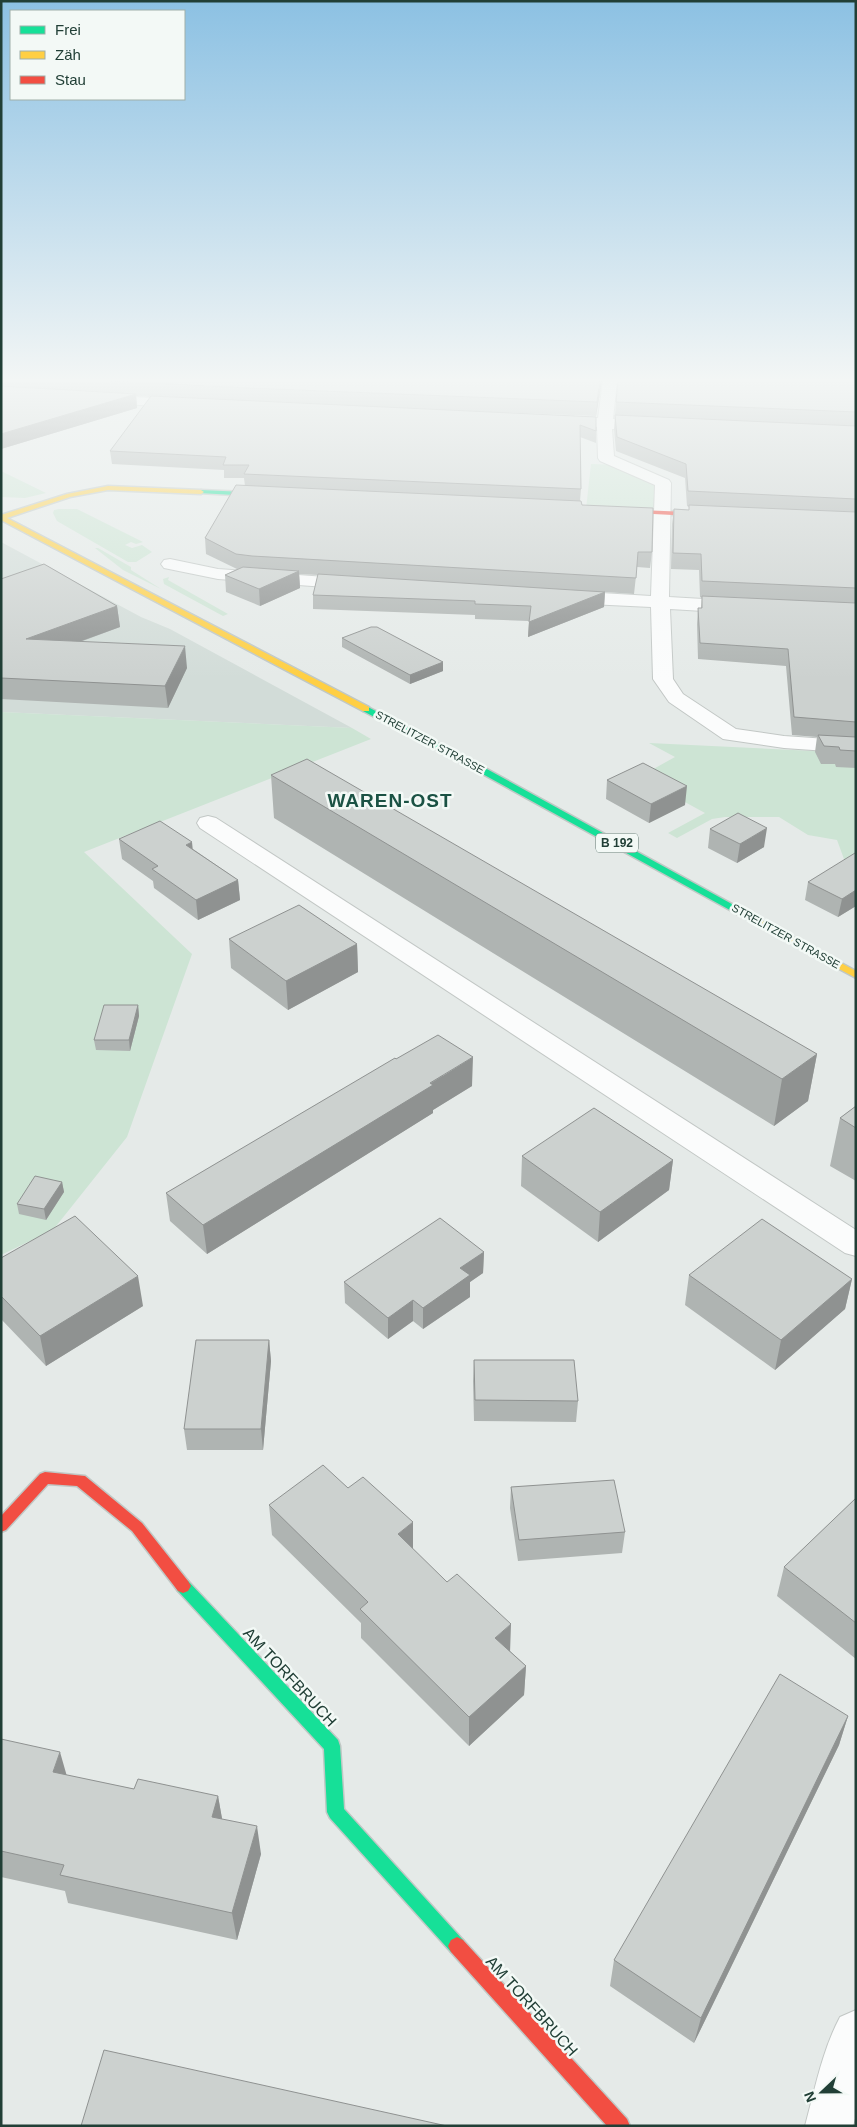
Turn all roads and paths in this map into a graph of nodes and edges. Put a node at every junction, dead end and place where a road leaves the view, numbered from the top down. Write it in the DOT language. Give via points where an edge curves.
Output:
graph roads {
  1 [pos="656,480"];
  2 [pos="282,495"];
  3 [pos="606,510"];
  4 [pos="663,511"];
  5 [pos="726,513"];
  6 [pos="2,517"];
  7 [pos="170,564"];
  8 [pos="372,585"];
  9 [pos="551,596"];
  10 [pos="660,603"];
  11 [pos="758,608"];
  12 [pos="856,747"];
  13 [pos="208,822"];
  14 [pos="856,975"];
  15 [pos="856,1245"];
  16 [pos="1,1526"];
  17 [pos="856,2033"];
  18 [pos="620,2126"];
  19 [pos="829,2126"];
  1 -- 4 [label="street" via="663,483"];
  2 -- 6 [label="main road" via="108,488 69,494"];
  3 -- 4 [label="main road"];
  4 -- 5 [label="street"];
  4 -- 10 [label="street"];
  6 -- 14 [label="main road, STRELITZER STRASSE / B 192" via="471,764"];
  7 -- 8 [label="street" via="218,574"];
  9 -- 10 [label="street"];
  10 -- 11 [label="street"];
  10 -- 12 [label="street" via="663,679 676,698 730,735"];
  13 -- 15 [label="street"];
  16 -- 18 [label="main road, AM TORFBRUCH" via="45,1478 80,1480 137,1527 179,1582 332,1746 336,1812"];
  17 -- 19 [label="street"];
}
